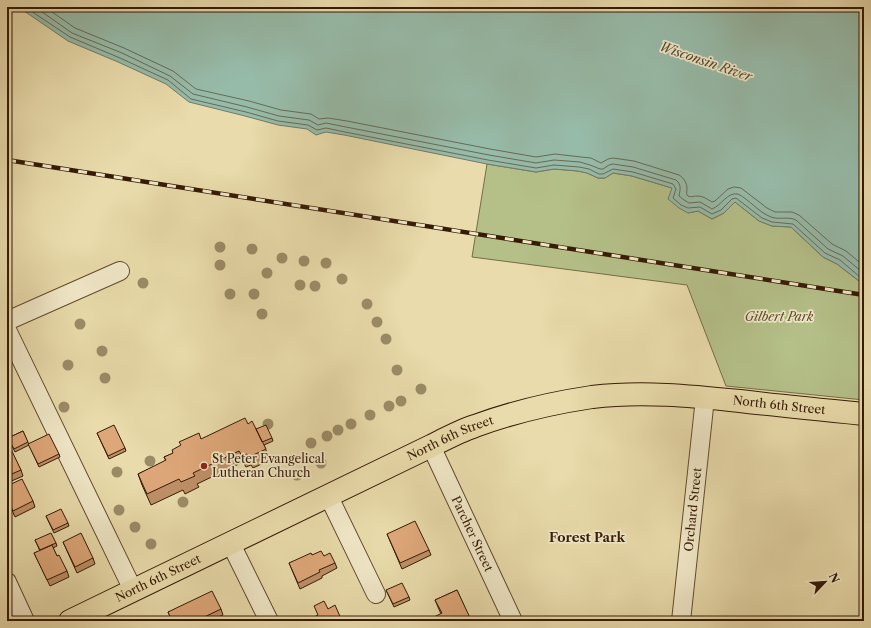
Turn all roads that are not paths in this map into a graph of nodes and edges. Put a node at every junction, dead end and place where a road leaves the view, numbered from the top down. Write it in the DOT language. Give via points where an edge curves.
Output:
graph roads {
  1 [pos="120,271"];
  2 [pos="7,321"];
  3 [pos="7,330"];
  4 [pos="705,398"];
  5 [pos="864,414"];
  6 [pos="431,446"];
  7 [pos="328,495"];
  8 [pos="230,542"];
  9 [pos="7,582"];
  10 [pos="134,590"];
  11 [pos="376,594"];
  12 [pos="25,621"];
  13 [pos="70,621"];
  14 [pos="269,621"];
  15 [pos="514,621"];
  16 [pos="681,621"];
  1 -- 2 [label="street"];
  3 -- 10 [label="street"];
  4 -- 5 [label="main road, North 6th Street"];
  4 -- 6 [label="main road, North 6th Street" via="630,395 556,403 474,426"];
  4 -- 16 [label="street, Orchard Street"];
  6 -- 7 [label="main road, North 6th Street"];
  6 -- 15 [label="street, Parcher Street"];
  7 -- 8 [label="main road, North 6th Street"];
  7 -- 11 [label="street"];
  8 -- 10 [label="main road, North 6th Street"];
  8 -- 14 [label="street"];
  9 -- 12 [label="street"];
  10 -- 13 [label="main road, North 6th Street"];
}
